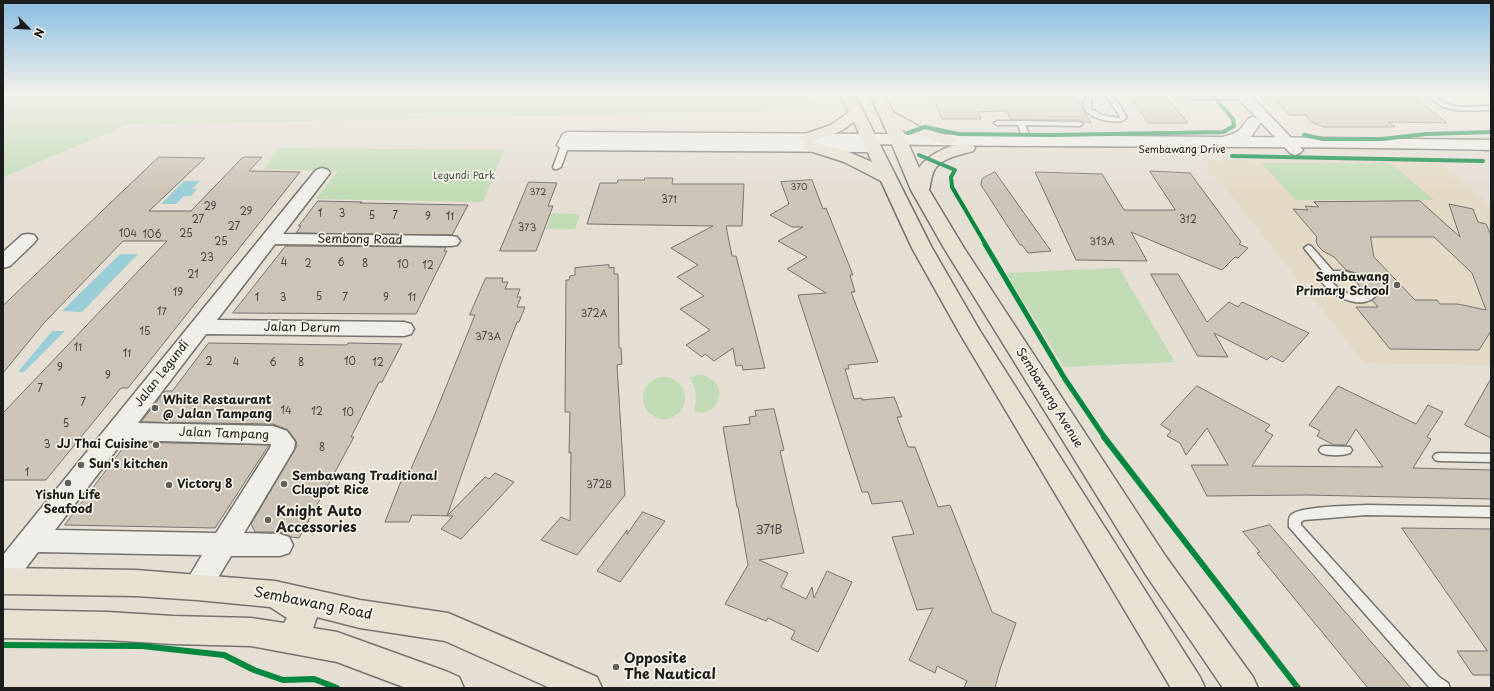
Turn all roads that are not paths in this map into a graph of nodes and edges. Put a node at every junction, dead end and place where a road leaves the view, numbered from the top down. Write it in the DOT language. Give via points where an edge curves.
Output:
graph roads {
  1 [pos="837,127"];
  2 [pos="863,127"];
  3 [pos="893,127"];
  4 [pos="909,127"];
  5 [pos="1022,127"];
  6 [pos="1251,127"];
  7 [pos="1259,127"];
  8 [pos="1266,127"];
  9 [pos="947,140"];
  10 [pos="1028,141"];
  11 [pos="809,142"];
  12 [pos="870,143"];
  13 [pos="900,143"];
  14 [pos="1214,143"];
  15 [pos="565,145"];
  16 [pos="1491,145"];
  17 [pos="1284,146"];
  18 [pos="967,148"];
  19 [pos="1491,152"];
  20 [pos="557,167"];
  21 [pos="322,173"];
  22 [pos="886,177"];
  23 [pos="920,190"];
  24 [pos="28,239"];
  25 [pos="270,239"];
  26 [pos="450,241"];
  27 [pos="1308,248"];
  28 [pos="3,262"];
  29 [pos="1330,274"];
  30 [pos="1359,278"];
  31 [pos="1373,293"];
  32 [pos="200,327"];
  33 [pos="404,329"];
  34 [pos="117,431"];
  35 [pos="1325,450"];
  36 [pos="1346,450"];
  37 [pos="1438,457"];
  38 [pos="1491,458"];
  39 [pos="1491,512"];
  40 [pos="30,541"];
  41 [pos="223,543"];
  42 [pos="280,545"];
  43 [pos="3,576"];
  44 [pos="3,581"];
  45 [pos="197,587"];
  46 [pos="275,594"];
  47 [pos="3,624"];
  48 [pos="292,639"];
  49 [pos="448,688"];
  50 [pos="586,688"];
  51 [pos="1190,688"];
  52 [pos="1242,688"];
  53 [pos="1443,688"];
  1 -- 11 [label="main road"];
  2 -- 12 [label="main road"];
  3 -- 13 [label="main road, Sembawang Avenue"];
  4 -- 9 [label="main road"];
  5 -- 10 [label="lane"];
  6 -- 14 [label="main road" via="1238,139"];
  7 -- 17 [label="street"];
  8 -- 17 [label="street"];
  9 -- 10 [label="main road, Sembawang Drive"];
  9 -- 13 [label="main road, Sembawang Drive"];
  10 -- 14 [label="main road, Sembawang Drive"];
  11 -- 12 [label="street"];
  11 -- 15 [label="street"];
  11 -- 22 [label="main road" via="865,164"];
  12 -- 13 [label="main road, Sembawang Drive"];
  12 -- 22 [label="main road"];
  13 -- 18 [label="main road, Sembawang Drive"];
  13 -- 23 [label="main road, Sembawang Avenue"];
  14 -- 17 [label="main road, Sembawang Drive"];
  15 -- 20 [label="lane"];
  16 -- 17 [label="main road, Sembawang Drive"];
  17 -- 18 [label="main road, Sembawang Drive" via="1025,150"];
  17 -- 19 [label="main road, Sembawang Drive"];
  18 -- 23 [label="main road" via="946,154 934,161 925,171"];
  21 -- 25 [label="street, Jalan Legundi"];
  22 -- 51 [label="main road" via="922,248 970,332"];
  23 -- 52 [label="main road, Sembawang Avenue" via="954,248 1156,566"];
  24 -- 28 [label="street"];
  25 -- 26 [label="street, Sembong Road"];
  25 -- 32 [label="street, Jalan Legundi"];
  27 -- 29 [label="lane"];
  29 -- 30 [label="lane" via="1343,273"];
  29 -- 31 [label="lane" via="1326,281 1328,285 1340,294 1364,299"];
  32 -- 33 [label="street, Jalan Derum"];
  32 -- 34 [label="street, Jalan Legundi"];
  34 -- 40 [label="street, Jalan Legundi"];
  34 -- 41 [label="street, Jalan Tampang" via="279,437 283,442 282,449"];
  35 -- 36 [label="lane"];
  37 -- 38 [label="lane"];
  39 -- 53 [label="lane" via="1366,510 1302,515 1295,519 1295,527 1434,682"];
  40 -- 41 [label="street"];
  40 -- 43 [label="street, Jalan Legundi"];
  41 -- 42 [label="street"];
  41 -- 45 [label="street, Jalan Tampang"];
  44 -- 45 [label="main road, Sembawang Road"];
  45 -- 46 [label="main road, Sembawang Road"];
  46 -- 48 [label="main road" via="299,607 302,614"];
  46 -- 50 [label="main road, Sembawang Road" via="360,614 448,627"];
  47 -- 48 [label="main road" via="251,632"];
  48 -- 49 [label="main road" via="337,647"];
}
